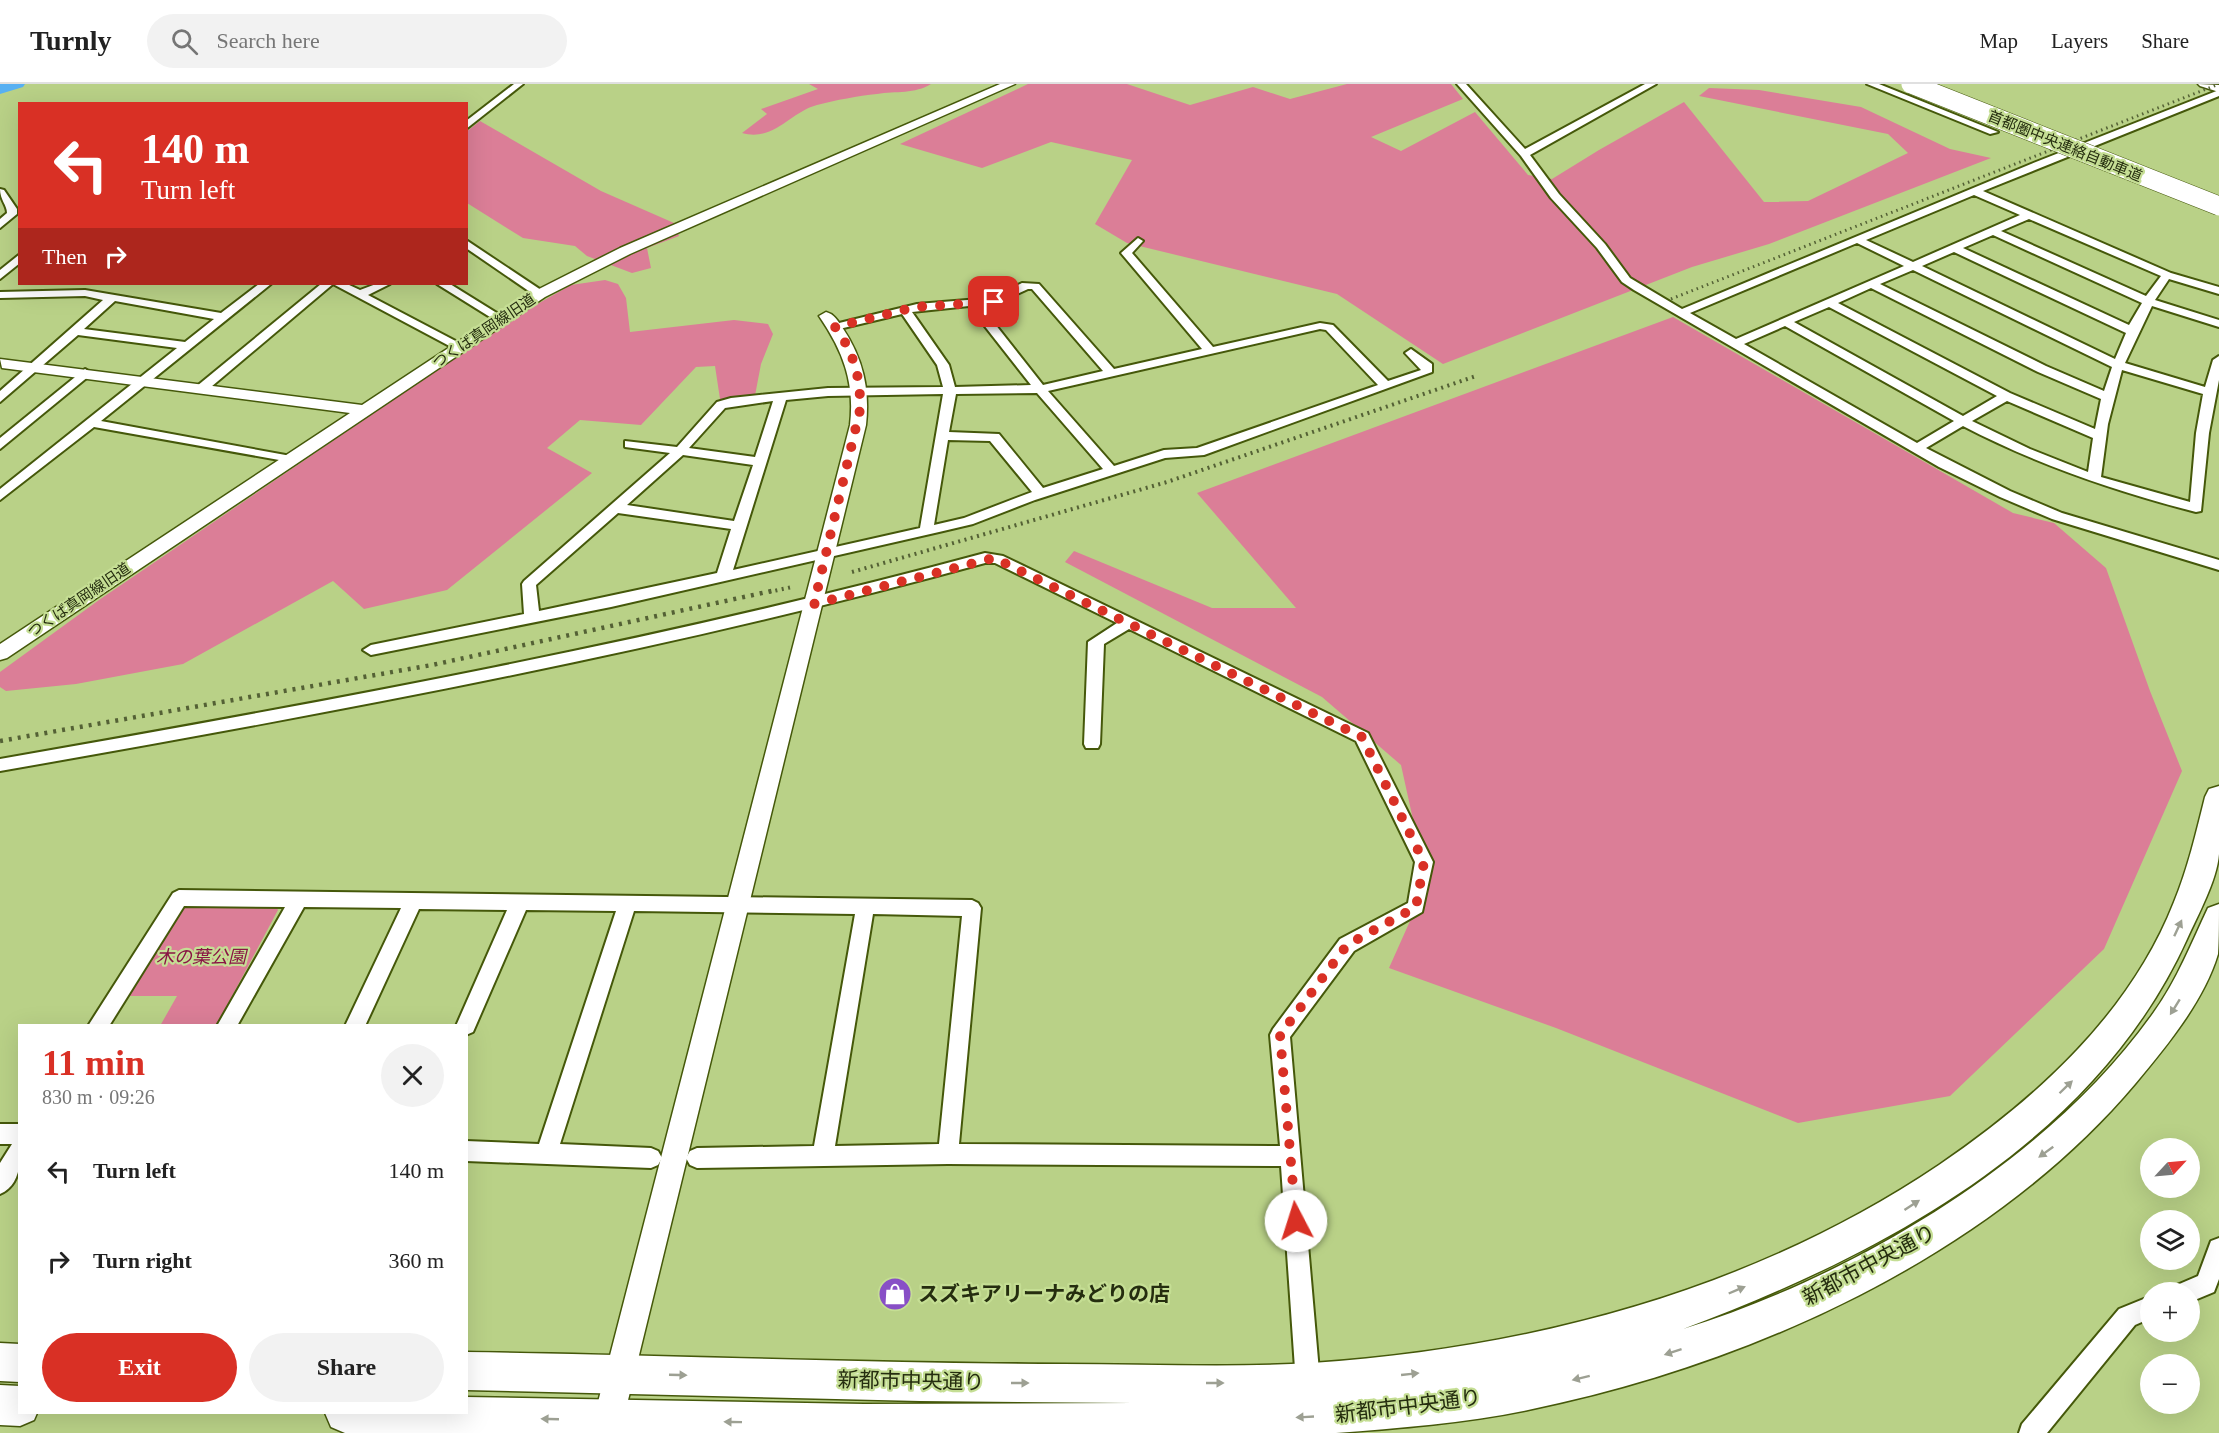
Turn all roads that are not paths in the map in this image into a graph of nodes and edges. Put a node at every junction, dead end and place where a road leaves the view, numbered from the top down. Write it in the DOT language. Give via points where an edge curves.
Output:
graph roads {
  1 [pos="519,84"];
  2 [pos="1010,84"];
  3 [pos="1461,84"];
  4 [pos="1652,84"];
  5 [pos="1870,84"];
  6 [pos="1911,84"];
  7 [pos="1930,84"];
  8 [pos="2204,84"];
  9 [pos="2219,91"];
  10 [pos="468,124"];
  11 [pos="1993,132"];
  12 [pos="1524,154"];
  13 [pos="1974,191"];
  14 [pos="0,192"];
  15 [pos="2219,197"];
  16 [pos="2219,206"];
  17 [pos="2029,215"];
  18 [pos="18,220"];
  19 [pos="1,225"];
  20 [pos="1993,231"];
  21 [pos="1859,240"];
  22 [pos="1138,241"];
  23 [pos="469,247"];
  24 [pos="1954,248"];
  25 [pos="18,259"];
  26 [pos="1913,266"];
  27 [pos="2167,275"];
  28 [pos="0,276"];
  29 [pos="1871,284"];
  30 [pos="45,285"];
  31 [pos="97,285"];
  32 [pos="261,285"];
  33 [pos="326,285"];
  34 [pos="341,285"];
  35 [pos="382,285"];
  36 [pos="445,285"];
  37 [pos="2219,291"];
  38 [pos="85,293"];
  39 [pos="33,294"];
  40 [pos="360,294"];
  41 [pos="540,294"];
  42 [pos="0,295"];
  43 [pos="113,297"];
  44 [pos="2147,301"];
  45 [pos="972,303"];
  46 [pos="1830,303"];
  47 [pos="1681,313"];
  48 [pos="908,314"];
  49 [pos="224,316"];
  50 [pos="502,320"];
  51 [pos="830,322"];
  52 [pos="1785,322"];
  53 [pos="2219,324"];
  54 [pos="76,331"];
  55 [pos="2132,331"];
  56 [pos="1735,344"];
  57 [pos="188,346"];
  58 [pos="460,347"];
  59 [pos="1209,351"];
  60 [pos="1411,353"];
  61 [pos="2219,360"];
  62 [pos="2,363"];
  63 [pos="2118,364"];
  64 [pos="33,367"];
  65 [pos="85,373"];
  66 [pos="1111,373"];
  67 [pos="145,381"];
  68 [pos="1386,386"];
  69 [pos="201,388"];
  70 [pos="1040,389"];
  71 [pos="950,390"];
  72 [pos="860,391"];
  73 [pos="2208,392"];
  74 [pos="2006,396"];
  75 [pos="781,397"];
  76 [pos="2107,397"];
  77 [pos="0,398"];
  78 [pos="366,410"];
  79 [pos="1964,421"];
  80 [pos="90,423"];
  81 [pos="943,436"];
  82 [pos="2098,436"];
  83 [pos="630,444"];
  84 [pos="0,445"];
  85 [pos="1917,448"];
  86 [pos="680,451"];
  87 [pos="291,460"];
  88 [pos="760,462"];
  89 [pos="1112,470"];
  90 [pos="0,477"];
  91 [pos="23,477"];
  92 [pos="2094,478"];
  93 [pos="1040,493"];
  94 [pos="0,496"];
  95 [pos="615,508"];
  96 [pos="740,526"];
  97 [pos="926,531"];
  98 [pos="827,553"];
  99 [pos="2219,565"];
  100 [pos="723,577"];
  101 [pos="814,604"];
  102 [pos="532,618"];
  103 [pos="1128,622"];
  104 [pos="371,650"];
  105 [pos="0,653"];
  106 [pos="1092,744"];
  107 [pos="0,765"];
  108 [pos="2219,798"];
  109 [pos="299,900"];
  110 [pos="414,901"];
  111 [pos="520,902"];
  112 [pos="627,904"];
  113 [pos="740,905"];
  114 [pos="865,907"];
  115 [pos="2219,917"];
  116 [pos="99,1024"];
  117 [pos="228,1024"];
  118 [pos="356,1024"];
  119 [pos="467,1024"];
  120 [pos="0,1134"];
  121 [pos="18,1134"];
  122 [pos="468,1151"];
  123 [pos="18,1153"];
  124 [pos="546,1154"];
  125 [pos="948,1154"];
  126 [pos="823,1156"];
  127 [pos="1291,1156"];
  128 [pos="651,1158"];
  129 [pos="697,1158"];
  130 [pos="0,1183"];
  131 [pos="2219,1249"];
  132 [pos="2200,1287"];
  133 [pos="2140,1312"];
  134 [pos="0,1362"];
  135 [pos="18,1363"];
  136 [pos="468,1371"];
  137 [pos="620,1374"];
  138 [pos="1308,1383"];
  139 [pos="0,1405"];
  140 [pos="18,1406"];
  141 [pos="364,1414"];
  142 [pos="607,1427"];
  143 [pos="2031,1433"];
  1 -- 10 [label="street"];
  2 -- 41 [label="street, つくば真岡線旧道" via="625,251"];
  3 -- 12 [label="street"];
  4 -- 12 [label="street"];
  5 -- 11 [label="street"];
  6 -- 16 [label="highway, 首都圏中央連絡自動車道, bridge"];
  7 -- 15 [label="highway, 首都圏中央連絡自動車道"];
  8 -- 9 [label="street"];
  9 -- 13 [label="street"];
  12 -- 47 [label="street" via="1554,196 1601,246 1626,280"];
  13 -- 17 [label="street"];
  13 -- 21 [label="street"];
  14 -- 19 [label="street" via="12,209"];
  17 -- 20 [label="street"];
  17 -- 27 [label="street"];
  18 -- 19 [label="street"];
  20 -- 24 [label="street"];
  20 -- 44 [label="street"];
  21 -- 26 [label="street"];
  21 -- 47 [label="street"];
  22 -- 59 [label="street" via="1126,253"];
  23 -- 41 [label="street"];
  24 -- 26 [label="street"];
  24 -- 55 [label="street"];
  25 -- 28 [label="street"];
  26 -- 29 [label="street"];
  26 -- 63 [label="street"];
  27 -- 37 [label="street"];
  27 -- 44 [label="street"];
  29 -- 46 [label="street"];
  29 -- 76 [label="street"];
  30 -- 39 [label="street"];
  31 -- 38 [label="street"];
  32 -- 49 [label="street"];
  33 -- 69 [label="street"];
  34 -- 40 [label="street"];
  35 -- 40 [label="street"];
  36 -- 50 [label="street"];
  38 -- 39 [label="street"];
  38 -- 43 [label="street"];
  39 -- 42 [label="street"];
  40 -- 58 [label="street"];
  41 -- 50 [label="street, つくば真岡線旧道"];
  43 -- 49 [label="street"];
  43 -- 54 [label="street"];
  44 -- 53 [label="street"];
  44 -- 55 [label="street"];
  45 -- 51 [label="street" via="916,307"];
  45 -- 66 [label="street" via="994,302 1026,285 1035,286"];
  45 -- 70 [label="street"];
  46 -- 52 [label="street"];
  46 -- 74 [label="street"];
  47 -- 56 [label="street"];
  48 -- 71 [label="street" via="941,360"];
  49 -- 57 [label="street"];
  50 -- 58 [label="street, つくば真岡線旧道"];
  51 -- 72 [label="street" via="851,353"];
  52 -- 56 [label="street"];
  52 -- 79 [label="street"];
  54 -- 57 [label="street"];
  54 -- 64 [label="street"];
  55 -- 63 [label="street"];
  56 -- 85 [label="street"];
  57 -- 67 [label="street"];
  58 -- 78 [label="street, つくば真岡線旧道"];
  59 -- 66 [label="street"];
  59 -- 68 [label="street" via="1329,327"];
  60 -- 68 [label="street" via="1428,367 1426,372"];
  61 -- 73 [label="street"];
  62 -- 64 [label="street"];
  63 -- 73 [label="street"];
  63 -- 76 [label="street"];
  64 -- 65 [label="street"];
  64 -- 77 [label="street"];
  65 -- 67 [label="street"];
  65 -- 84 [label="street"];
  66 -- 70 [label="street"];
  67 -- 69 [label="street"];
  67 -- 80 [label="street"];
  68 -- 89 [label="street" via="1199,452 1164,454"];
  69 -- 78 [label="street"];
  70 -- 71 [label="street"];
  70 -- 89 [label="street"];
  71 -- 72 [label="street"];
  71 -- 81 [label="street"];
  72 -- 75 [label="street"];
  72 -- 98 [label="street" via="858,425"];
  73 -- 92 [label="street" via="2201,430 2196,508"];
  74 -- 79 [label="street"];
  74 -- 82 [label="street"];
  75 -- 86 [label="street" via="721,405"];
  75 -- 88 [label="street"];
  76 -- 82 [label="street"];
  78 -- 87 [label="street, つくば真岡線旧道"];
  79 -- 85 [label="street"];
  79 -- 92 [label="street" via="2029,453"];
  80 -- 87 [label="street"];
  80 -- 91 [label="street"];
  81 -- 93 [label="street" via="994,437"];
  81 -- 97 [label="street"];
  82 -- 92 [label="street"];
  83 -- 86 [label="street"];
  85 -- 99 [label="street" via="2057,516"];
  86 -- 88 [label="street"];
  86 -- 95 [label="street"];
  87 -- 105 [label="street, つくば真岡線旧道"];
  88 -- 96 [label="street"];
  89 -- 93 [label="street"];
  90 -- 91 [label="street"];
  91 -- 94 [label="street"];
  93 -- 97 [label="street" via="968,521"];
  95 -- 96 [label="street"];
  95 -- 102 [label="street" via="530,584"];
  96 -- 100 [label="street"];
  97 -- 98 [label="street"];
  98 -- 100 [label="street"];
  98 -- 101 [label="street"];
  100 -- 102 [label="street"];
  101 -- 103 [label="street" via="990,557"];
  101 -- 107 [label="street" via="435,687"];
  101 -- 113 [label="street"];
  102 -- 104 [label="street"];
  103 -- 106 [label="street" via="1114,635 1096,642"];
  103 -- 127 [label="street" via="1362,737 1424,862 1416,907 1347,945 1280,1035"];
  138 -- 108 [label="main road, 新都市中央通り, one-way" via="1435,1371 1554,1348 1682,1311 1830,1250 1949,1182 2035,1117 2086,1067 2128,1016 2162,960 2188,906 2210,843"];
  109 -- 110 [label="street"];
  109 -- 116 [label="street" via="179,898"];
  109 -- 117 [label="street"];
  110 -- 111 [label="street"];
  110 -- 118 [label="street"];
  111 -- 112 [label="street"];
  111 -- 119 [label="street"];
  112 -- 113 [label="street"];
  112 -- 124 [label="street"];
  113 -- 114 [label="street"];
  113 -- 137 [label="street"];
  114 -- 125 [label="street" via="972,908"];
  114 -- 126 [label="street"];
  115 -- 142 [label="main road, 新都市中央通り, one-way" via="2194,976 2159,1031 2109,1093 2061,1141 1915,1244 1852,1278 1708,1340 1638,1363 1526,1391 1311,1417 1139,1423"];
  120 -- 121 [label="street"];
  122 -- 124 [label="street"];
  123 -- 130 [label="street"];
  124 -- 128 [label="street"];
  125 -- 126 [label="street"];
  125 -- 127 [label="street"];
  126 -- 129 [label="street"];
  127 -- 138 [label="street"];
  131 -- 132 [label="street" via="2206,1284"];
  133 -- 143 [label="street" via="2127,1317"];
  134 -- 135 [label="main road"];
  136 -- 137 [label="main road, 新都市中央通り"];
  137 -- 138 [label="main road, 新都市中央通り, one-way" via="970,1383"];
  137 -- 142 [label="street"];
  139 -- 140 [label="main road"];
  142 -- 141 [label="main road, 新都市中央通り, one-way"];
}
